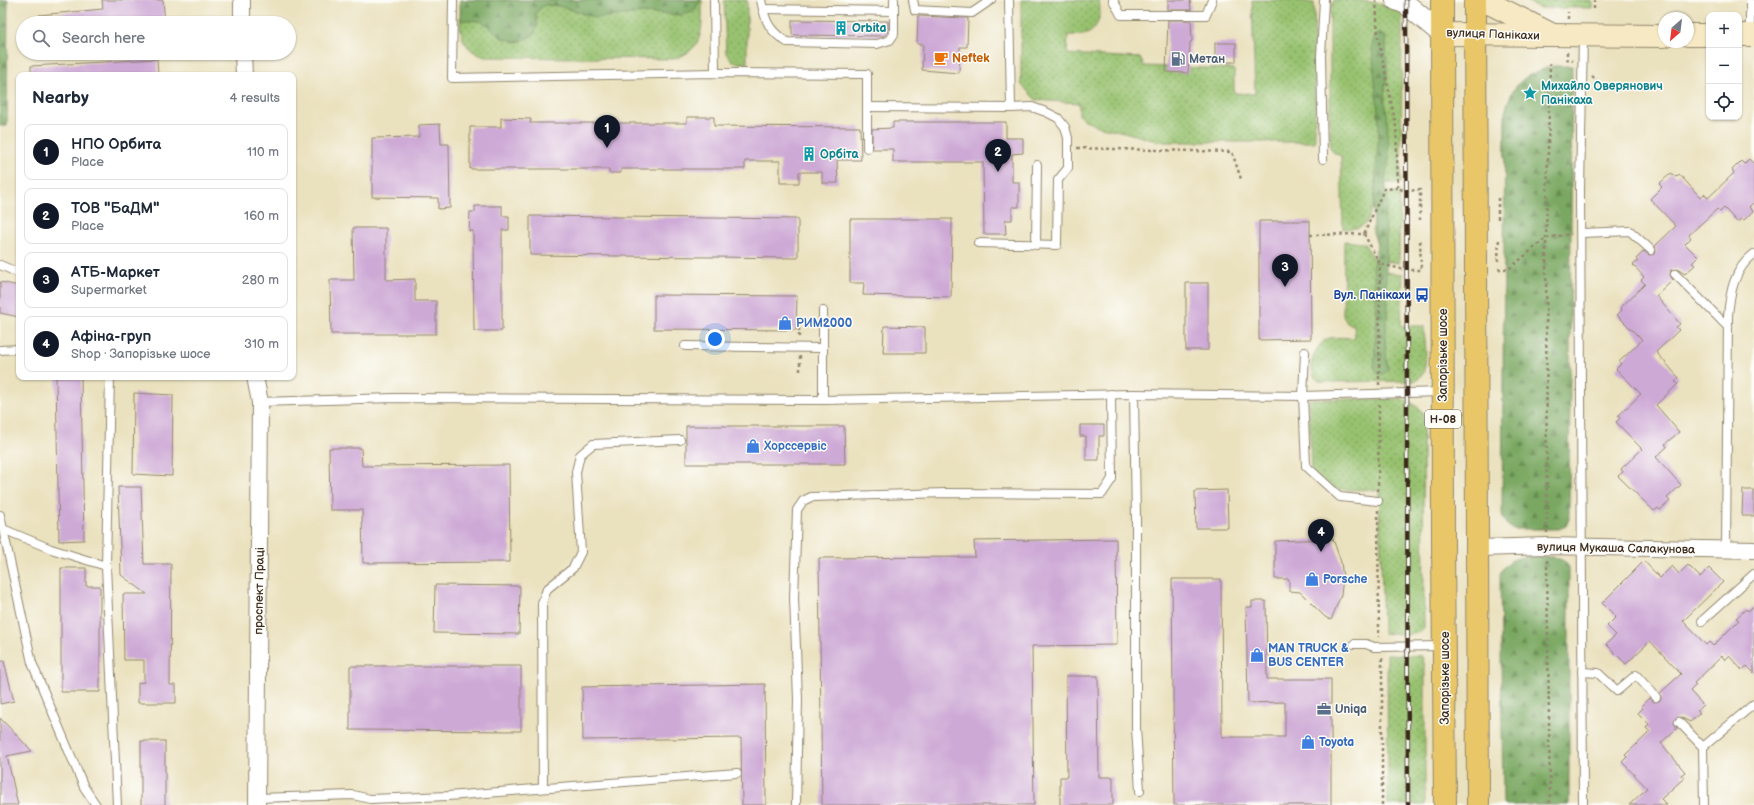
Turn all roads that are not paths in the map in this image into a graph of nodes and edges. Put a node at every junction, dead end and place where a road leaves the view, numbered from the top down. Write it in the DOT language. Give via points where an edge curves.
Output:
graph roads {
  1 [pos="242,0"];
  2 [pos="453,0"];
  3 [pos="714,0"];
  4 [pos="761,0"];
  5 [pos="894,0"];
  6 [pos="913,0"];
  7 [pos="991,0"];
  8 [pos="1009,0"];
  9 [pos="1113,0"];
  10 [pos="1212,0"];
  11 [pos="1324,0"];
  12 [pos="1396,0"];
  13 [pos="1442,0"];
  14 [pos="1475,0"];
  15 [pos="1483,0"];
  16 [pos="1750,0"];
  17 [pos="763,9"];
  18 [pos="894,11"];
  19 [pos="242,16"];
  20 [pos="1442,34"];
  21 [pos="1474,34"];
  22 [pos="1694,35"];
  23 [pos="1706,35"];
  24 [pos="1748,35"];
  25 [pos="1553,36"];
  26 [pos="1583,36"];
  27 [pos="1658,36"];
  28 [pos="243,60"];
  29 [pos="244,72"];
  30 [pos="715,73"];
  31 [pos="867,107"];
  32 [pos="1011,108"];
  33 [pos="867,148"];
  34 [pos="1323,159"];
  35 [pos="1037,165"];
  36 [pos="1582,232"];
  37 [pos="978,243"];
  38 [pos="1036,245"];
  39 [pos="1651,250"];
  40 [pos="1754,254"];
  41 [pos="0,265"];
  42 [pos="16,271"];
  43 [pos="1675,274"];
  44 [pos="823,311"];
  45 [pos="1728,327"];
  46 [pos="685,346"];
  47 [pos="822,348"];
  48 [pos="16,349"];
  49 [pos="0,350"];
  50 [pos="1305,352"];
  51 [pos="110,380"];
  52 [pos="256,380"];
  53 [pos="1443,392"];
  54 [pos="1111,394"];
  55 [pos="1134,394"];
  56 [pos="1303,396"];
  57 [pos="823,400"];
  58 [pos="260,402"];
  59 [pos="680,440"];
  60 [pos="1378,501"];
  61 [pos="0,515"];
  62 [pos="3,529"];
  63 [pos="1581,546"];
  64 [pos="1478,548"];
  65 [pos="1726,550"];
  66 [pos="1754,550"];
  67 [pos="106,566"];
  68 [pos="1754,574"];
  69 [pos="1702,621"];
  70 [pos="1354,644"];
  71 [pos="1445,646"];
  72 [pos="1582,672"];
  73 [pos="1656,697"];
  74 [pos="1754,704"];
  75 [pos="1679,722"];
  76 [pos="1703,747"];
  77 [pos="737,773"];
  78 [pos="543,788"];
  79 [pos="1140,791"];
  80 [pos="257,801"];
  81 [pos="96,805"];
  82 [pos="117,805"];
  83 [pos="796,805"];
  84 [pos="1445,805"];
  85 [pos="1478,805"];
  86 [pos="1583,805"];
  87 [pos="1704,805"];
  1 -- 19 [label="street"];
  2 -- 30 [label="lane" via="452,78"];
  3 -- 30 [label="lane"];
  4 -- 17 [label="lane"];
  5 -- 18 [label="lane"];
  6 -- 7 [label="lane" via="915,10 972,13"];
  8 -- 32 [label="lane"];
  9 -- 10 [label="lane" via="1121,15 1206,15"];
  11 -- 34 [label="lane" via="1321,56"];
  12 -- 20 [label="street, вулиця Панікахи" via="1406,4"];
  13 -- 20 [label="main road, Запорізьке шосе / Н-08"];
  14 -- 21 [label="main road, Н-08"];
  15 -- 25 [label="main road, вулиця Панікахи"];
  16 -- 24 [label="lane"];
  17 -- 18 [label="lane"];
  17 -- 18 [label="lane" via="765,19 775,35 787,42 877,44 890,40 894,34"];
  20 -- 21 [label="main road, вулиця Панікахи"];
  20 -- 53 [label="main road, Запорізьке шосе / Н-08"];
  21 -- 25 [label="main road, вулиця Панікахи"];
  21 -- 64 [label="main road, Н-08"];
  22 -- 23 [label="main road"];
  25 -- 26 [label="main road, вулиця Панікахи"];
  26 -- 27 [label="main road, вулиця Панікахи"];
  26 -- 36 [label="lane" via="1580,189"];
  28 -- 29 [label="street"];
  30 -- 31 [label="lane" via="867,74"];
  31 -- 32 [label="lane"];
  31 -- 33 [label="lane"];
  32 -- 38 [label="lane" via="1032,108 1058,118 1065,128 1069,148 1068,168 1058,180 1057,245"];
  35 -- 38 [label="lane"];
  36 -- 39 [label="lane" via="1630,231"];
  36 -- 63 [label="lane"];
  37 -- 38 [label="lane"];
  40 -- 45 [label="lane" via="1744,261 1730,292"];
  41 -- 42 [label="lane"];
  43 -- 45 [label="lane"];
  44 -- 47 [label="lane"];
  45 -- 65 [label="lane"];
  46 -- 47 [label="lane"];
  47 -- 57 [label="lane"];
  48 -- 49 [label="lane"];
  50 -- 56 [label="lane"];
  51 -- 67 [label="lane"];
  52 -- 58 [label="street, проспект Праці"];
  53 -- 56 [label="lane"];
  53 -- 71 [label="main road, Запорізьке шосе / Н-08"];
  54 -- 55 [label="lane"];
  54 -- 57 [label="lane"];
  54 -- 83 [label="lane" via="1112,479 1102,494 946,493 811,497 803,501 797,510 794,598 798,699"];
  55 -- 56 [label="lane"];
  55 -- 79 [label="lane" via="1136,728"];
  56 -- 60 [label="lane" via="1306,466 1340,497"];
  57 -- 58 [label="lane" via="394,398"];
  58 -- 80 [label="street, проспект Праці"];
  59 -- 78 [label="lane" via="593,444 580,456 576,472 581,552 572,568 547,589 542,603"];
  61 -- 62 [label="lane"];
  62 -- 67 [label="lane" via="51,549"];
  62 -- 81 [label="lane" via="32,663 84,787"];
  63 -- 64 [label="street, вулиця Мукаша Салакунова"];
  63 -- 65 [label="street, вулиця Мукаша Салакунова"];
  63 -- 72 [label="lane"];
  64 -- 85 [label="main road, Н-08"];
  65 -- 66 [label="street, вулиця Мукаша Салакунова"];
  67 -- 82 [label="lane"];
  68 -- 69 [label="lane"];
  70 -- 71 [label="lane" via="1379,647"];
  71 -- 84 [label="main road, Запорізьке шосе / Н-08"];
  72 -- 73 [label="lane" via="1598,673 1617,691 1636,675"];
  72 -- 86 [label="lane"];
  74 -- 76 [label="lane"];
  75 -- 76 [label="lane"];
  76 -- 87 [label="lane"];
  77 -- 78 [label="lane"];
  78 -- 80 [label="lane" via="370,799 353,795"];
}
